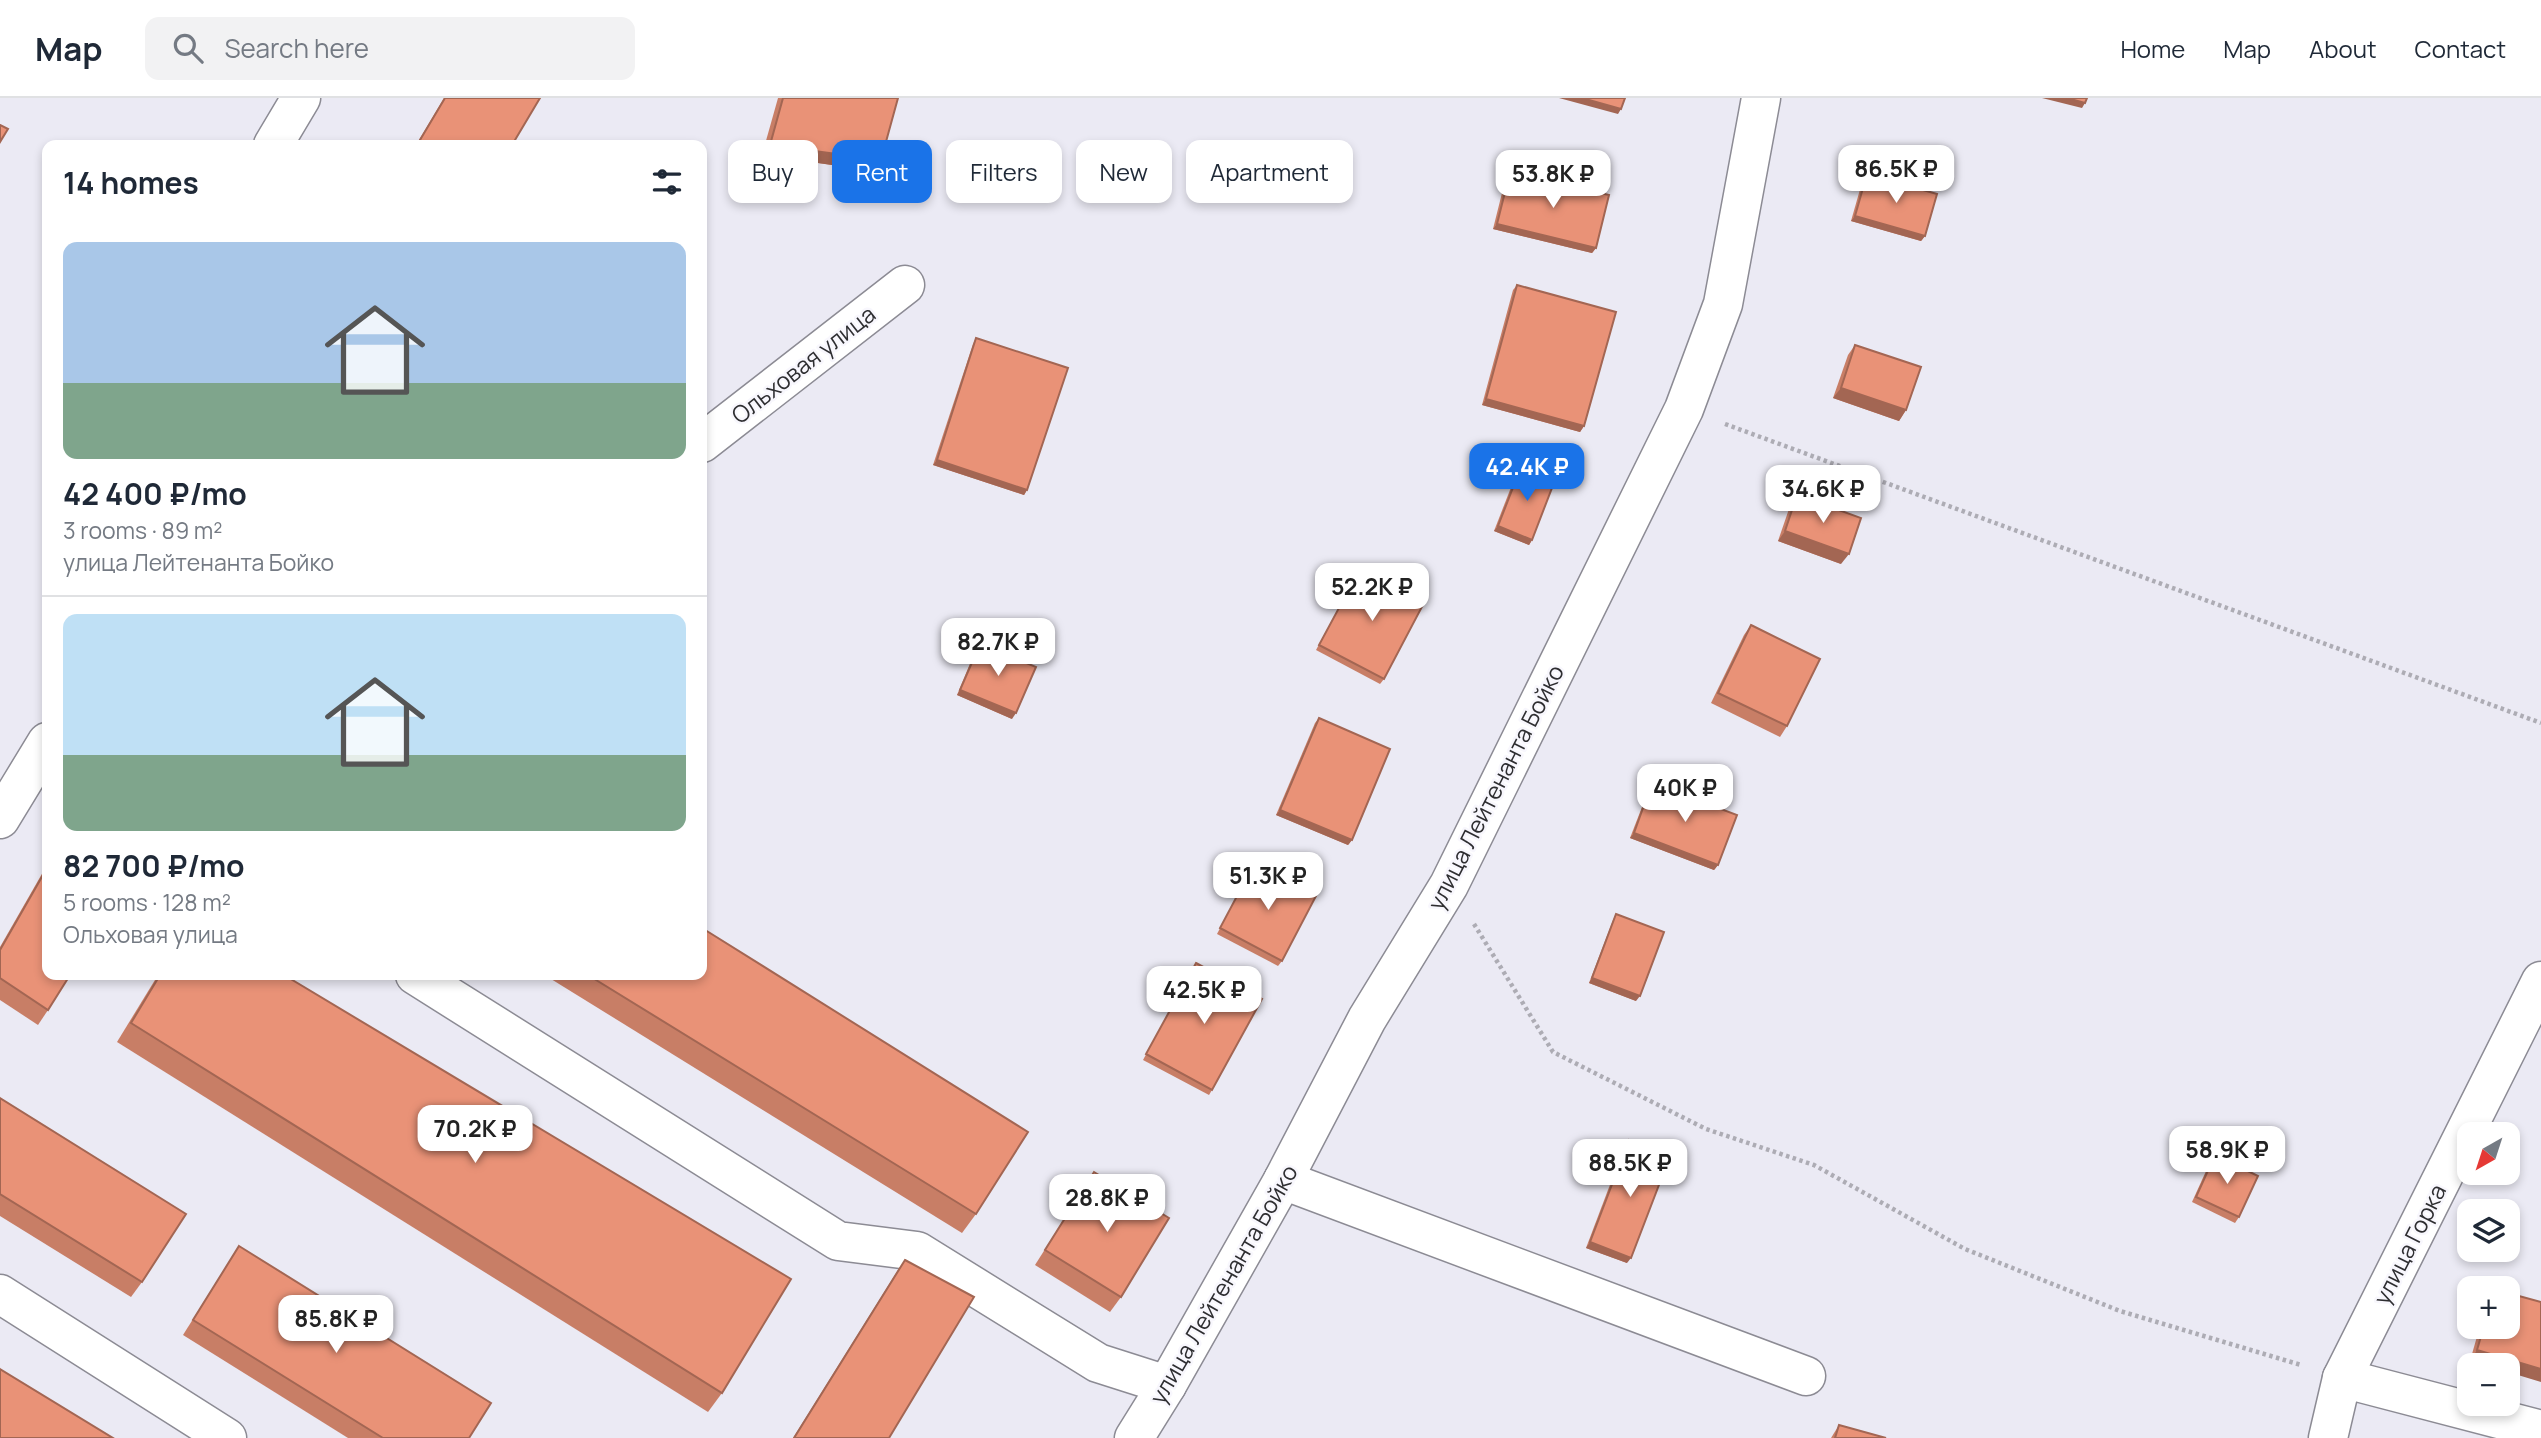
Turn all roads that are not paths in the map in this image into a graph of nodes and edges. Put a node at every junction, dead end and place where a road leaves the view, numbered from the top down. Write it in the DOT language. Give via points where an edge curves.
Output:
graph roads {
  1 [pos="301,98"];
  2 [pos="1762,98"];
  3 [pos="276,140"];
  4 [pos="905,285"];
  5 [pos="707,439"];
  6 [pos="42,750"];
  7 [pos="0,819"];
  8 [pos="423,980"];
  9 [pos="2541,981"];
  10 [pos="1283,1180"];
  11 [pos="0,1294"];
  12 [pos="1806,1376"];
  13 [pos="2342,1378"];
  14 [pos="1167,1385"];
  15 [pos="2541,1430"];
  16 [pos="227,1438"];
  17 [pos="1134,1438"];
  18 [pos="2328,1438"];
  1 -- 3 [label="street"];
  2 -- 10 [label="street, улица Лейтенанта Бойко" via="1723,304 1684,409 1449,885 1367,1019"];
  4 -- 5 [label="street, Ольховая улица"];
  6 -- 7 [label="street"];
  8 -- 14 [label="street" via="838,1241 917,1251 1098,1363"];
  9 -- 13 [label="street, улица Горка"];
  10 -- 12 [label="street"];
  10 -- 14 [label="street, улица Лейтенанта Бойко"];
  11 -- 16 [label="street"];
  13 -- 15 [label="street"];
  13 -- 18 [label="street, улица Горка"];
  14 -- 17 [label="street, улица Лейтенанта Бойко"];
}
